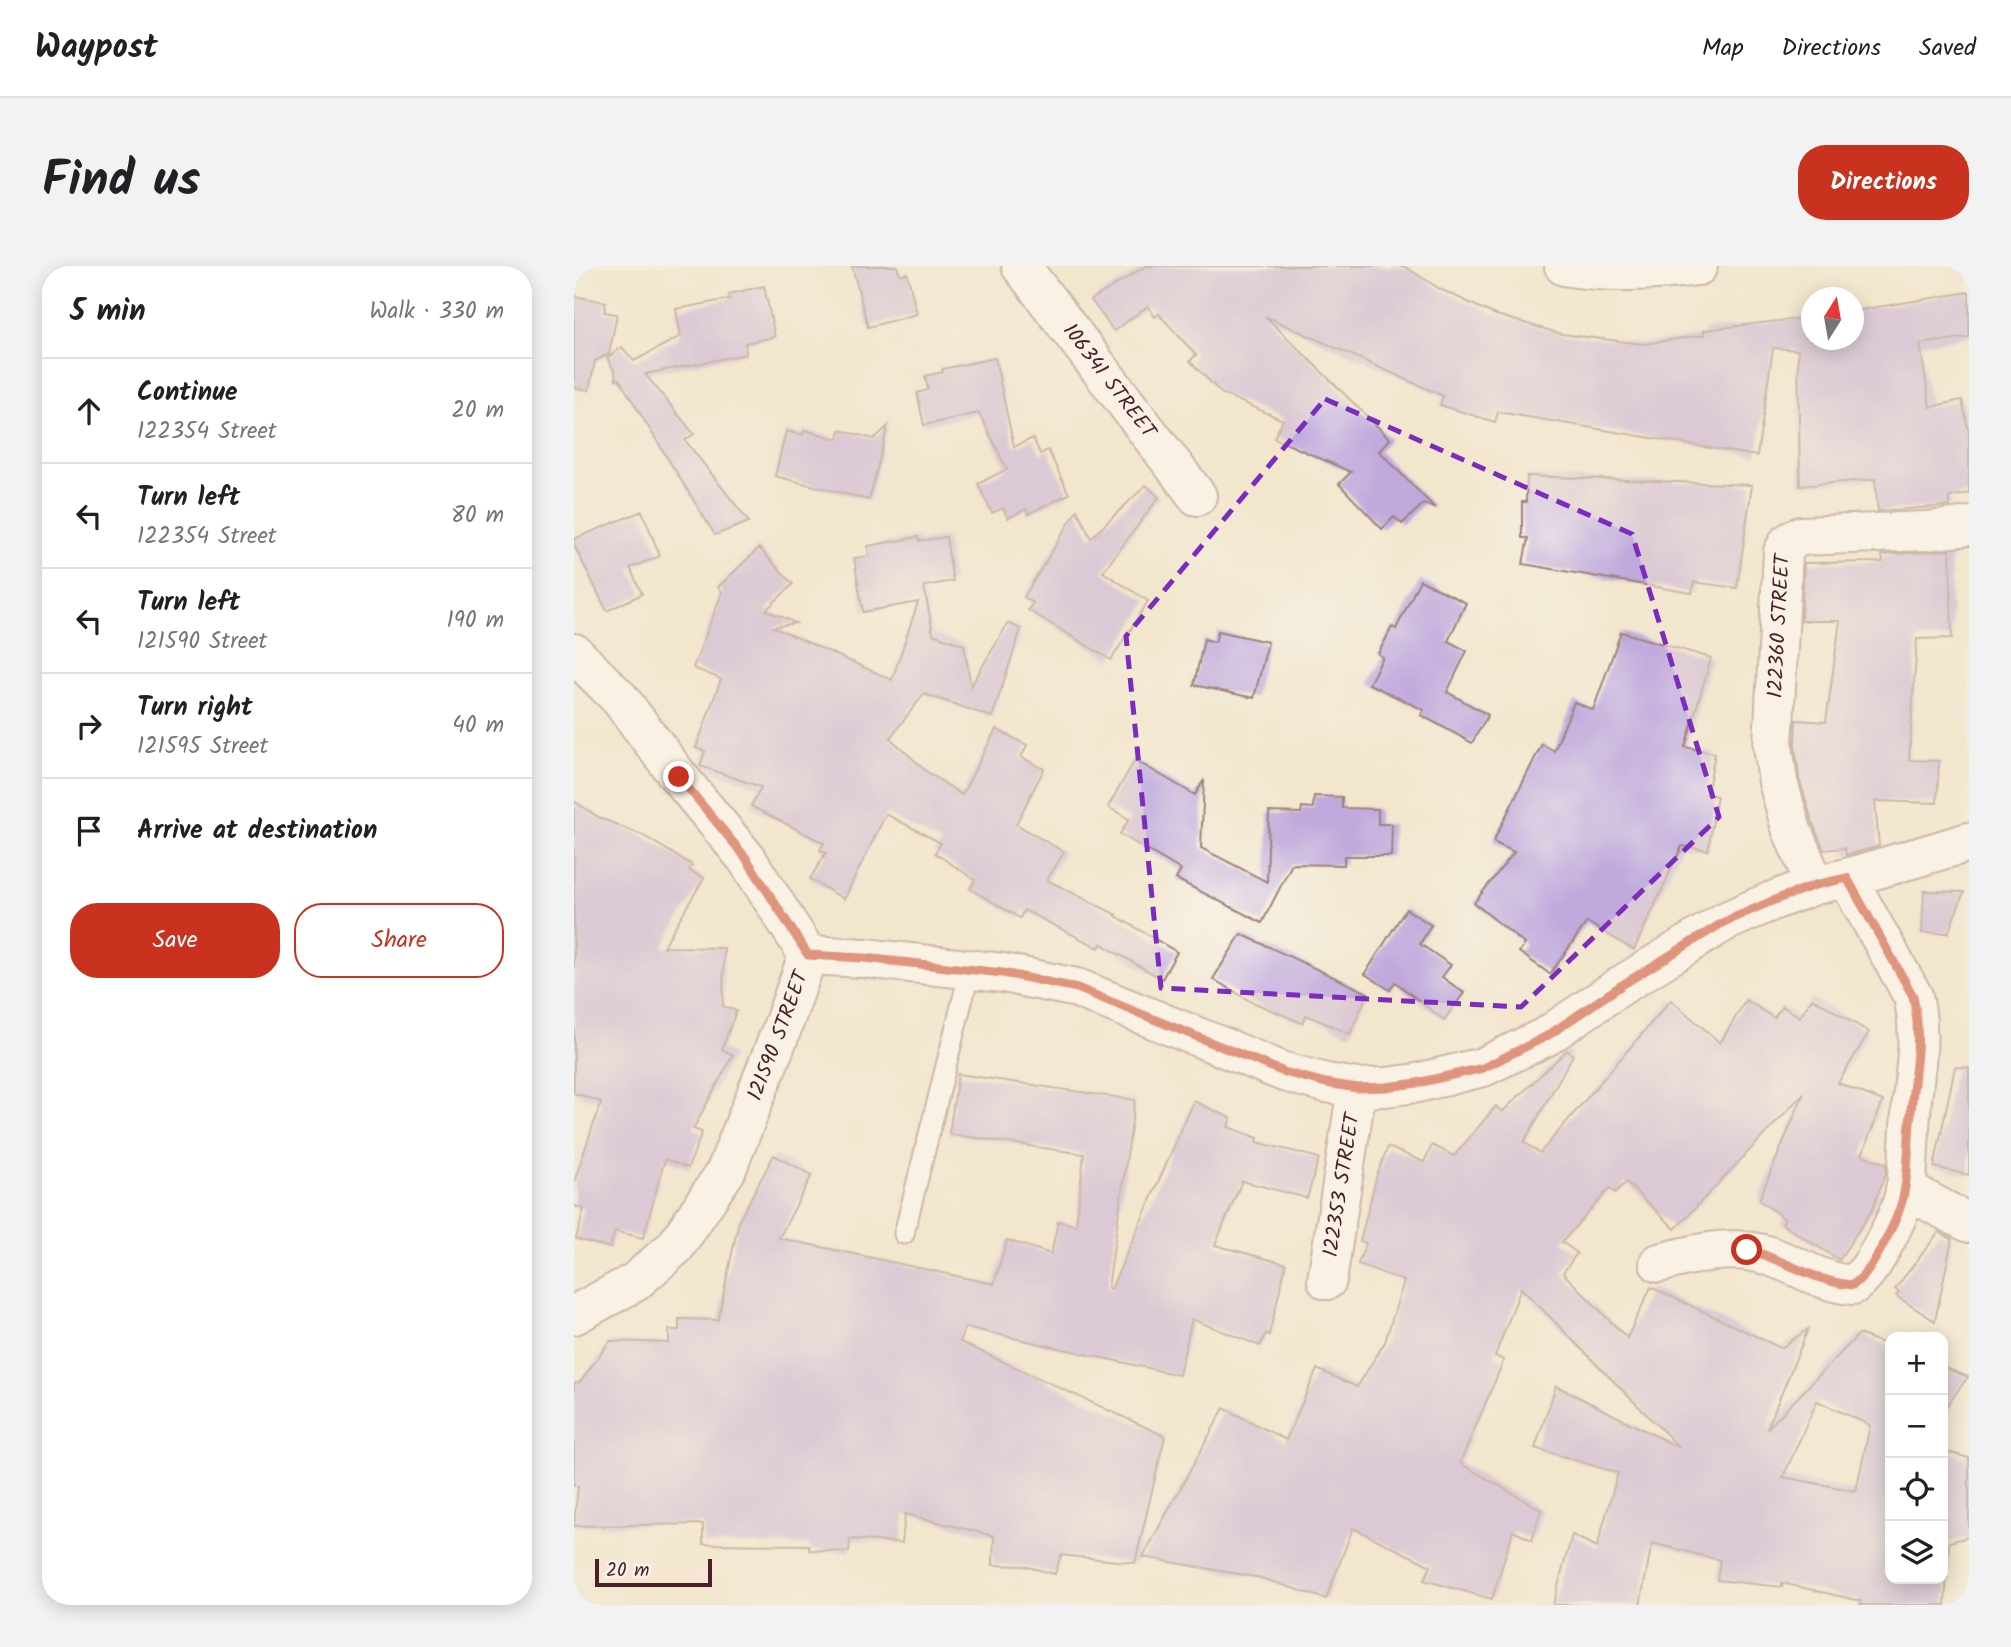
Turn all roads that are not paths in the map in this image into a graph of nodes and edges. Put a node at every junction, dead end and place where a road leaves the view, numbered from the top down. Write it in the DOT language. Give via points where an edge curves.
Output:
graph roads {
  1 [pos="1021,266"];
  2 [pos="1564,266"];
  3 [pos="1698,266"];
  4 [pos="1197,496"];
  5 [pos="1969,526"];
  6 [pos="574,653"];
  7 [pos="1969,842"];
  8 [pos="1831,882"];
  9 [pos="808,955"];
  10 [pos="970,971"];
  11 [pos="1357,1088"];
  12 [pos="1905,1189"];
  13 [pos="1969,1223"];
  14 [pos="904,1234"];
  15 [pos="1659,1263"];
  16 [pos="1327,1280"];
  17 [pos="574,1315"];
  1 -- 4 [label="street, 106341 STREET"];
  2 -- 3 [label="street" via="1645,272"];
  5 -- 8 [label="street, 122360 STREET" via="1800,536 1783,552 1773,745 1778,782 1791,828"];
  6 -- 9 [label="street" via="620,699 746,858"];
  7 -- 8 [label="street, 121590 STREET"];
  8 -- 11 [label="street, 121590 STREET" via="1724,922 1547,1036 1483,1068 1417,1083"];
  8 -- 12 [label="street, 122360 STREET" via="1913,996 1920,1042"];
  9 -- 10 [label="street, 121590 STREET"];
  9 -- 17 [label="street, 121590 STREET" via="726,1171 675,1247 635,1282"];
  10 -- 11 [label="street, 121590 STREET" via="1077,988 1284,1072"];
  10 -- 14 [label="lane"];
  11 -- 16 [label="street, 122353 STREET"];
  12 -- 13 [label="street"];
  12 -- 15 [label="street, 122360 STREET" via="1896,1221 1875,1261 1853,1285 1747,1250 1692,1254"];
}
